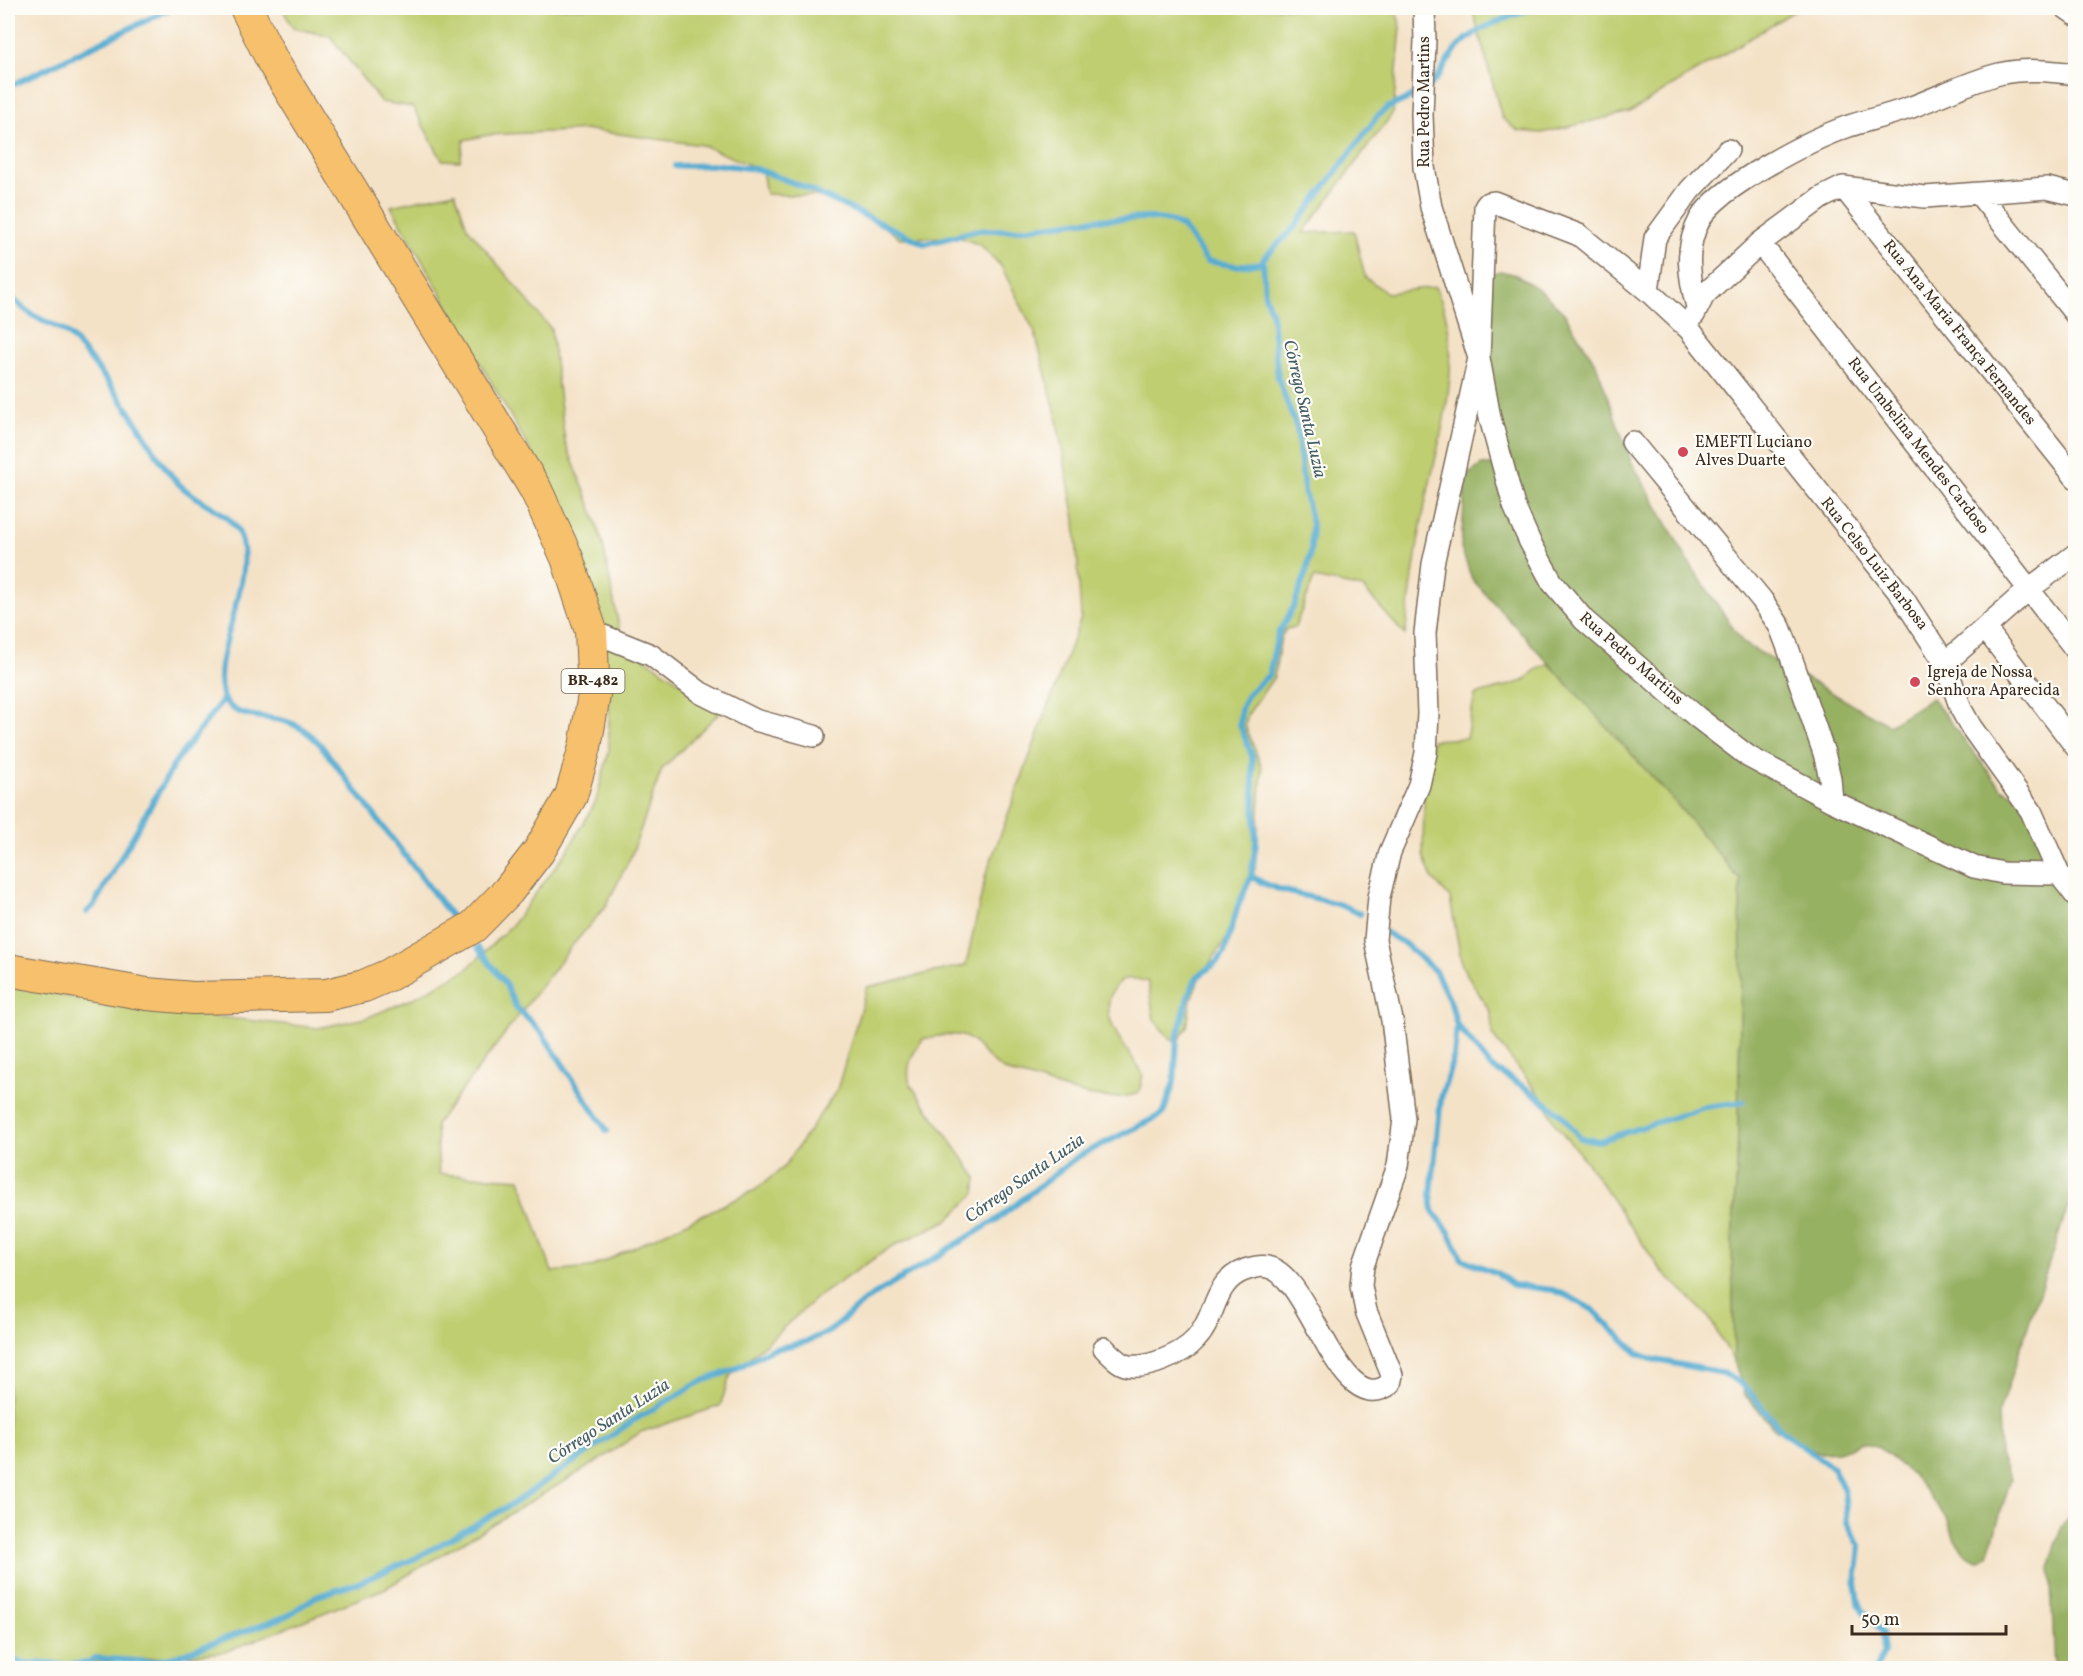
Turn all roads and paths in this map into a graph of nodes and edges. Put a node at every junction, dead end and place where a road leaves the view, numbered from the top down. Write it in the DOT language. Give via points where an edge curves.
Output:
graph roads {
  1 [pos="246,8"];
  2 [pos="1424,8"];
  3 [pos="2066,8"];
  4 [pos="2076,15"];
  5 [pos="2076,74"];
  6 [pos="1728,150"];
  7 [pos="1843,187"];
  8 [pos="1978,194"];
  9 [pos="2076,195"];
  10 [pos="1760,243"];
  11 [pos="1648,291"];
  12 [pos="2072,302"];
  13 [pos="1697,307"];
  14 [pos="1689,329"];
  15 [pos="1479,358"];
  16 [pos="1632,442"];
  17 [pos="2076,478"];
  18 [pos="2076,554"];
  19 [pos="2029,589"];
  20 [pos="1985,627"];
  21 [pos="591,631"];
  22 [pos="2076,650"];
  23 [pos="1945,663"];
  24 [pos="814,736"];
  25 [pos="2076,747"];
  26 [pos="1832,801"];
  27 [pos="2059,874"];
  28 [pos="2076,896"];
  29 [pos="8,970"];
  30 [pos="1104,1348"];
  1 -- 21 [label="highway, BR-482" via="273,62 536,490 567,558"];
  2 -- 15 [label="street, Rua Pedro Martins" via="1424,167 1431,207"];
  3 -- 4 [label="street"];
  5 -- 13 [label="street" via="2036,70 1999,74 1846,127 1737,184 1716,200 1694,234 1688,259"];
  6 -- 11 [label="street" via="1690,190 1655,238"];
  7 -- 8 [label="street" via="1925,197"];
  7 -- 10 [label="street" via="1821,198"];
  7 -- 17 [label="street, Rua Ana Maria França Fernandes"];
  8 -- 9 [label="street" via="2048,188"];
  8 -- 12 [label="street"];
  10 -- 13 [label="street" via="1719,279"];
  10 -- 19 [label="street, Rua Umbelina Mendes Cardoso"];
  11 -- 14 [label="street, Rua Celso Luiz Barbosa"];
  11 -- 15 [label="street, Rua Celso Luiz Barbosa" via="1579,235 1488,203"];
  13 -- 14 [label="street"];
  14 -- 23 [label="street, Rua Celso Luiz Barbosa" via="1901,595"];
  15 -- 26 [label="street, Rua Pedro Martins" via="1490,418 1514,506 1552,582 1584,620 1706,724 1749,757"];
  15 -- 30 [label="street" via="1433,564 1424,643 1426,753 1419,785 1390,852 1374,940 1392,1020 1404,1119 1398,1166 1364,1266 1361,1286 1366,1311 1392,1375 1390,1384 1373,1391 1341,1369 1294,1286 1283,1273 1267,1266 1240,1272 1226,1282 1198,1338 1186,1348 1137,1366 1123,1365"];
  16 -- 26 [label="street" via="1780,627 1824,753"];
  18 -- 19 [label="street"];
  19 -- 20 [label="street"];
  19 -- 22 [label="street, Rua Umbelina Mendes Cardoso"];
  20 -- 23 [label="street"];
  20 -- 25 [label="street"];
  21 -- 24 [label="street" via="651,655 701,693 755,720"];
  21 -- 29 [label="highway, BR-482" via="594,695 571,796 508,891 464,933 389,975 326,995 193,998"];
  23 -- 27 [label="street, Rua Celso Luiz Barbosa" via="1966,718 2031,811"];
  26 -- 27 [label="street, Rua Pedro Martins" via="1974,867 2003,873"];
  27 -- 28 [label="street, Rua Celso Luiz Barbosa"];
}
